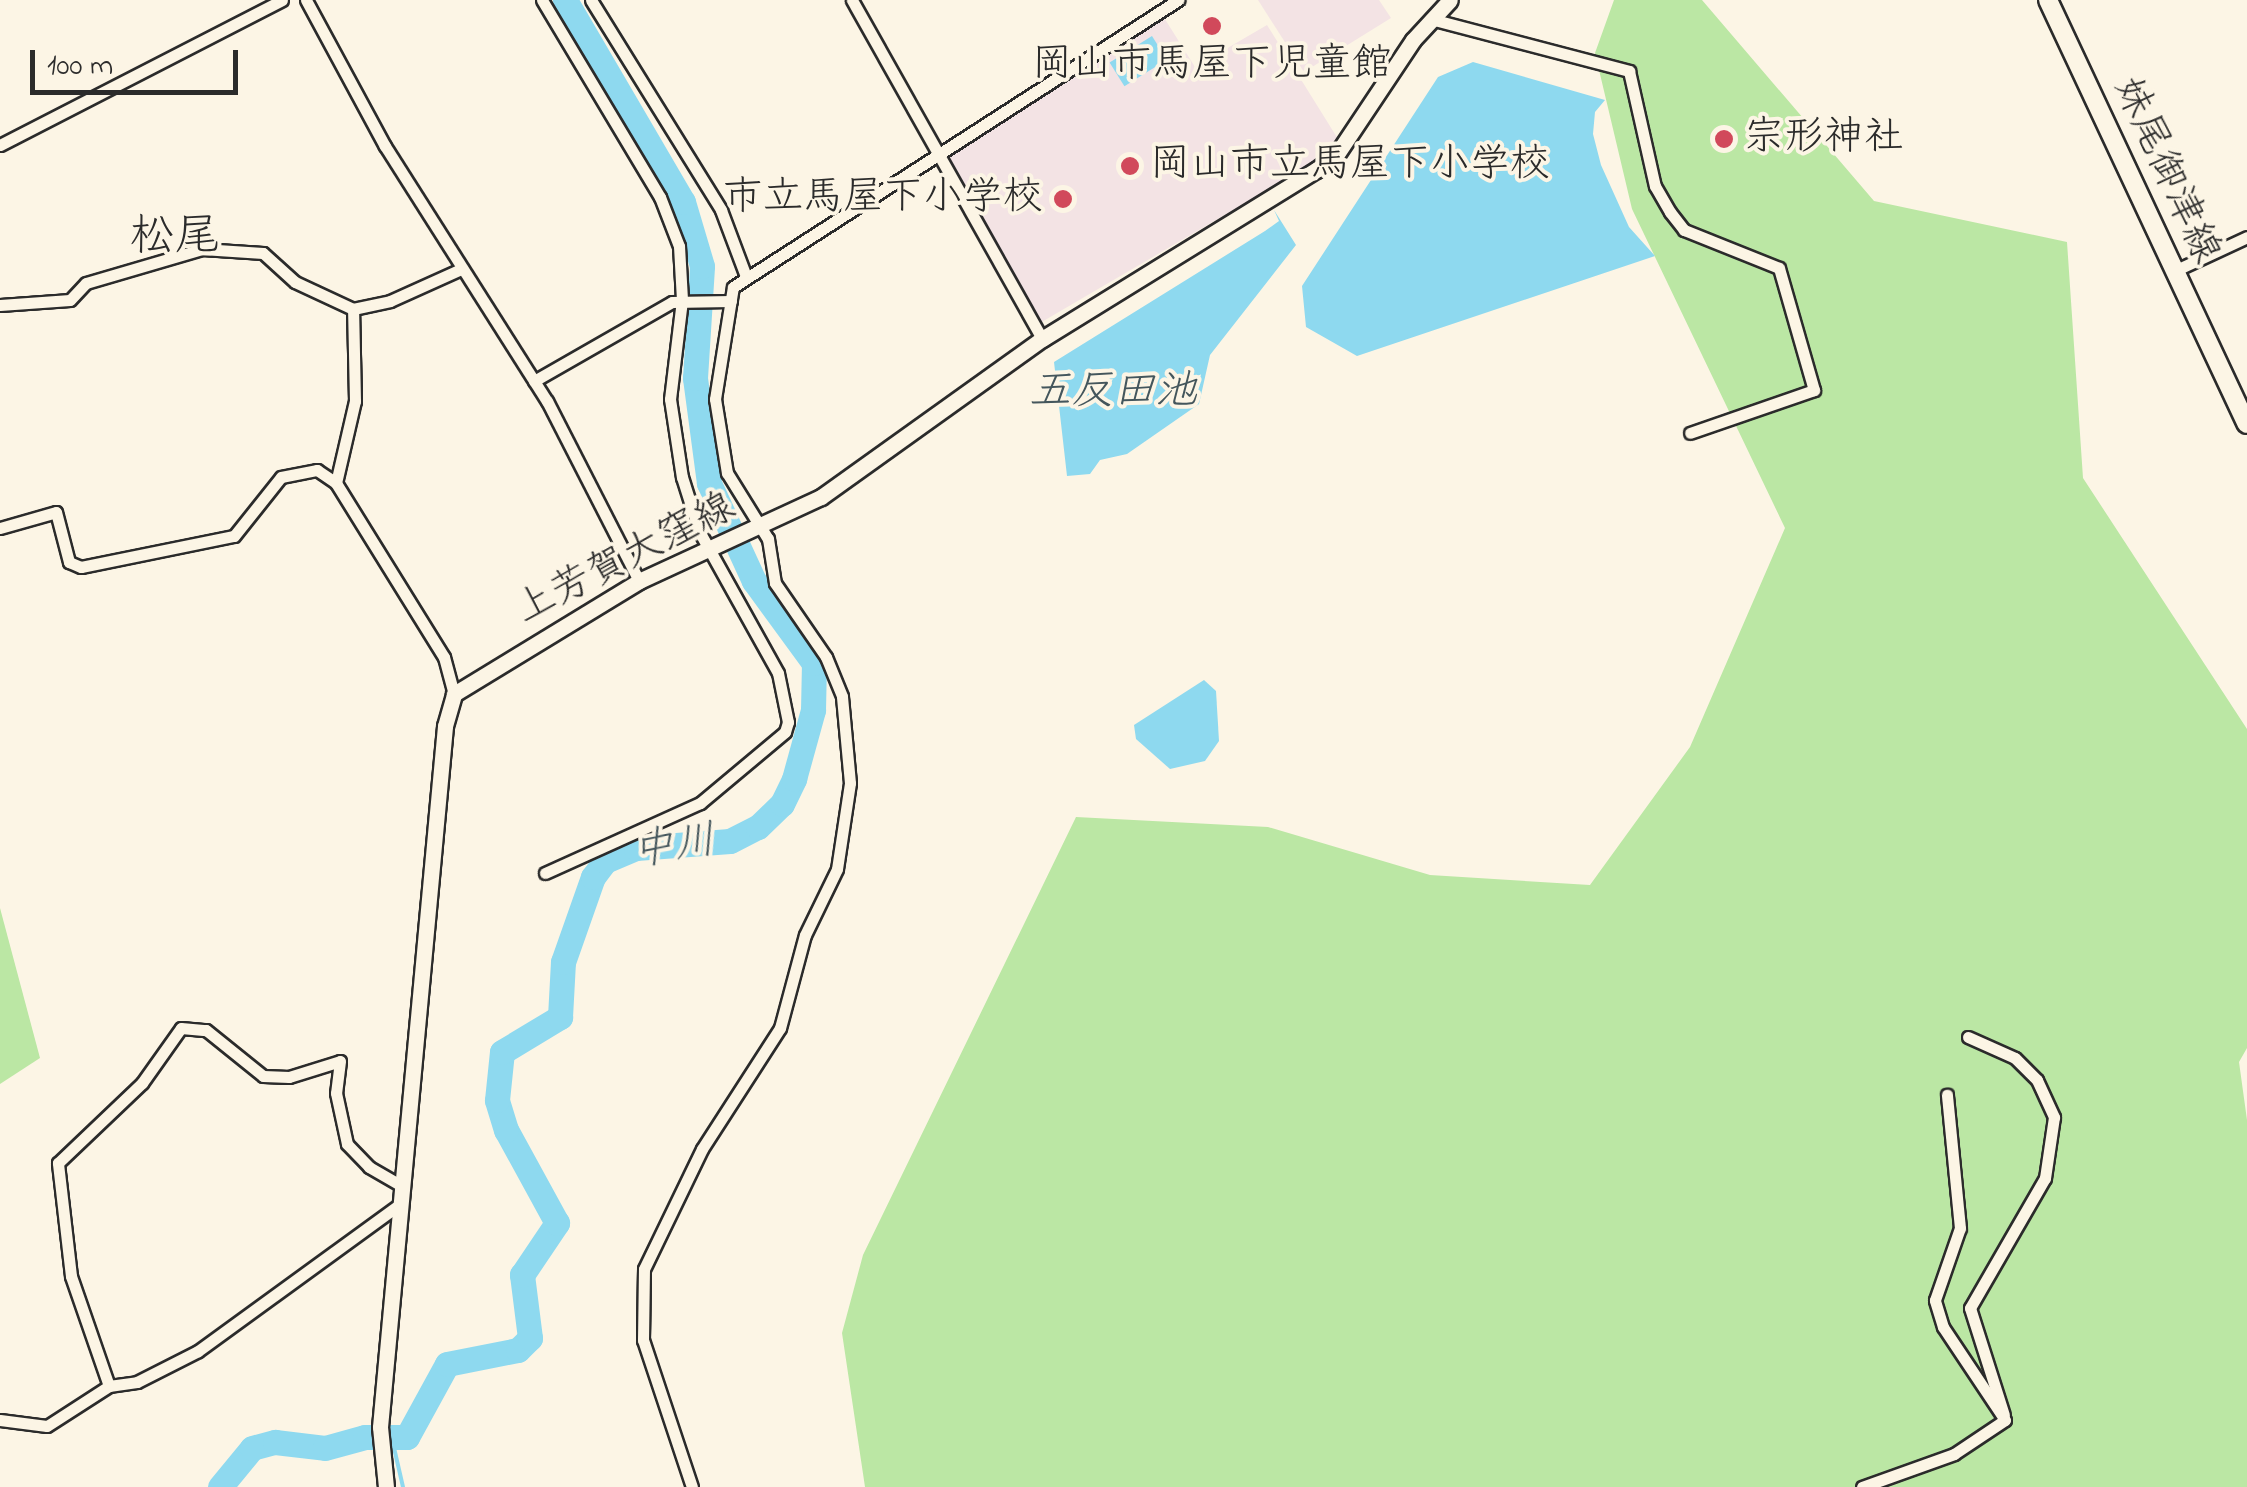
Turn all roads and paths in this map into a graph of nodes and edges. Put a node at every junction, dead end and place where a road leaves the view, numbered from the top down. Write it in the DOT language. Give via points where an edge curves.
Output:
graph roads {
  1 [pos="282,0"];
  2 [pos="306,0"];
  3 [pos="542,0"];
  4 [pos="591,0"];
  5 [pos="852,0"];
  6 [pos="1178,0"];
  7 [pos="1450,0"];
  8 [pos="2048,0"];
  9 [pos="1430,19"];
  10 [pos="0,145"];
  11 [pos="936,152"];
  12 [pos="2247,237"];
  13 [pos="461,269"];
  14 [pos="2172,272"];
  15 [pos="745,274"];
  16 [pos="686,300"];
  17 [pos="726,301"];
  18 [pos="0,306"];
  19 [pos="353,309"];
  20 [pos="1042,339"];
  21 [pos="534,382"];
  22 [pos="2247,424"];
  23 [pos="1690,433"];
  24 [pos="336,483"];
  25 [pos="0,528"];
  26 [pos="756,529"];
  27 [pos="713,546"];
  28 [pos="639,581"];
  29 [pos="454,694"];
  30 [pos="544,873"];
  31 [pos="1968,1037"];
  32 [pos="1947,1095"];
  33 [pos="402,1186"];
  34 [pos="400,1204"];
  35 [pos="110,1386"];
  36 [pos="0,1420"];
  37 [pos="2004,1420"];
  38 [pos="386,1487"];
  39 [pos="692,1487"];
  40 [pos="1862,1487"];
  1 -- 10 [label="street"];
  2 -- 13 [label="street"];
  3 -- 16 [label="street" via="660,197 678,246"];
  4 -- 15 [label="street" via="721,210"];
  5 -- 11 [label="street"];
  6 -- 11 [label="street"];
  7 -- 9 [label="main road, 上芳賀大窪線"];
  8 -- 14 [label="main road, 妹尾御津線"];
  9 -- 20 [label="main road, 上芳賀大窪線" via="1337,154"];
  9 -- 23 [label="street" via="1629,71 1656,186 1670,212 1684,230 1780,268 1814,390"];
  11 -- 15 [label="street"];
  11 -- 20 [label="street"];
  12 -- 14 [label="street"];
  13 -- 19 [label="street" via="390,301"];
  13 -- 21 [label="street"];
  14 -- 22 [label="main road, 妹尾御津線"];
  15 -- 17 [label="street"];
  16 -- 17 [label="street"];
  16 -- 21 [label="street"];
  16 -- 27 [label="street" via="670,399 673,438"];
  17 -- 26 [label="street" via="714,399 727,473"];
  18 -- 19 [label="street" via="70,300 86,283 202,249 263,254 295,282"];
  19 -- 24 [label="street" via="354,401"];
  20 -- 26 [label="main road, 上芳賀大窪線" via="860,472"];
  21 -- 28 [label="street"];
  24 -- 25 [label="street" via="306,468 281,478 234,536 81,568 69,562 56,512"];
  24 -- 29 [label="street" via="444,657"];
  26 -- 27 [label="main road, 上芳賀大窪線"];
  26 -- 39 [label="street" via="776,583 826,657 842,696 850,782 837,869 805,935 780,1028 702,1148 644,1269 642,1340"];
  27 -- 28 [label="main road, 上芳賀大窪線"];
  27 -- 30 [label="street" via="778,673 788,708 786,732 700,804"];
  28 -- 29 [label="main road, 上芳賀大窪線"];
  29 -- 33 [label="main road" via="445,726"];
  31 -- 37 [label="street" via="2015,1058 2038,1080 2054,1117 2045,1178 1970,1308 2001,1392"];
  32 -- 37 [label="street" via="1960,1228 1935,1300 1943,1327"];
  33 -- 34 [label="main road"];
  33 -- 35 [label="street" via="347,1144 336,1093 340,1061 289,1077 263,1076 206,1030 181,1028 142,1083 58,1162 70,1271"];
  34 -- 35 [label="street" via="198,1351 136,1382"];
  34 -- 38 [label="main road" via="379,1447"];
  35 -- 36 [label="street" via="47,1426"];
  37 -- 40 [label="street" via="1954,1454"];
}
